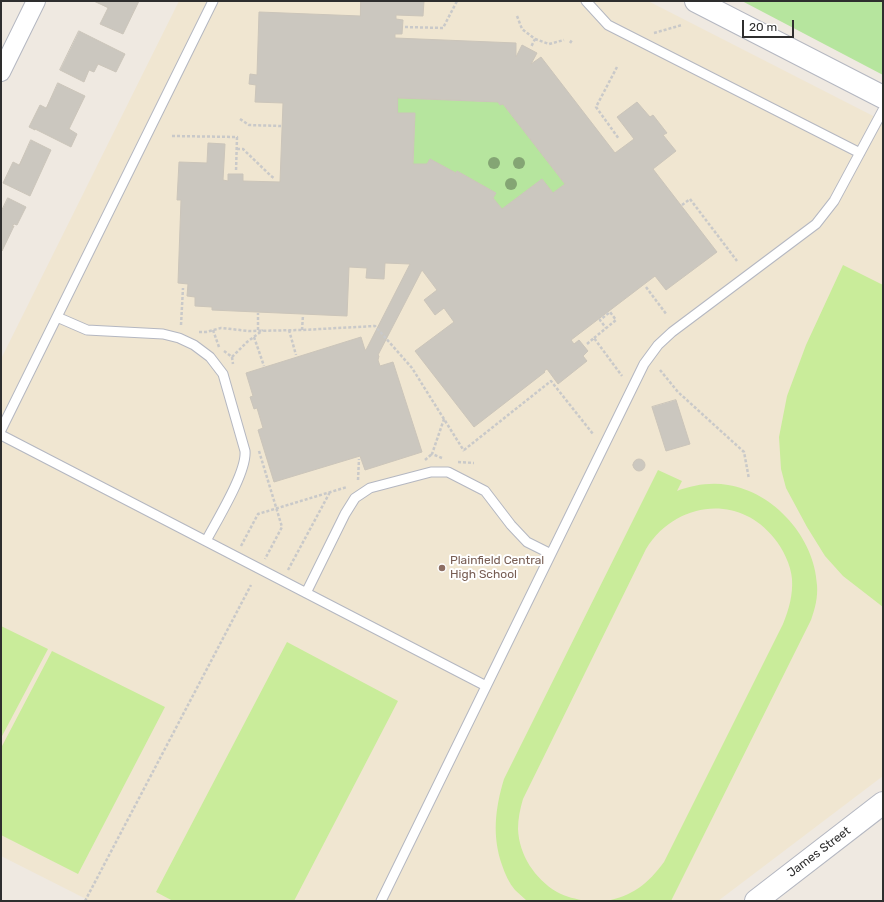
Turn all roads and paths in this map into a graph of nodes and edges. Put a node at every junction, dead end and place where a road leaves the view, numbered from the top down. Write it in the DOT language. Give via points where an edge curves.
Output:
graph roads {
  1 [pos="36,1"];
  2 [pos="213,1"];
  3 [pos="457,1"];
  4 [pos="586,1"];
  5 [pos="696,1"];
  6 [pos="517,16"];
  7 [pos="682,25"];
  8 [pos="404,27"];
  9 [pos="647,36"];
  10 [pos="535,39"];
  11 [pos="564,40"];
  12 [pos="531,47"];
  13 [pos="617,67"];
  14 [pos="1,72"];
  15 [pos="883,97"];
  16 [pos="883,110"];
  17 [pos="240,119"];
  18 [pos="281,126"];
  19 [pos="172,136"];
  20 [pos="619,138"];
  21 [pos="237,149"];
  22 [pos="860,153"];
  23 [pos="236,172"];
  24 [pos="275,179"];
  25 [pos="682,205"];
  26 [pos="737,261"];
  27 [pos="646,287"];
  28 [pos="183,288"];
  29 [pos="258,313"];
  30 [pos="303,315"];
  31 [pos="667,315"];
  32 [pos="56,317"];
  33 [pos="606,328"];
  34 [pos="181,330"];
  35 [pos="258,330"];
  36 [pos="264,330"];
  37 [pos="289,330"];
  38 [pos="302,330"];
  39 [pos="193,331"];
  40 [pos="254,337"];
  41 [pos="594,338"];
  42 [pos="586,344"];
  43 [pos="296,355"];
  44 [pos="232,356"];
  45 [pos="264,366"];
  46 [pos="660,370"];
  47 [pos="622,376"];
  48 [pos="445,419"];
  49 [pos="1,430"];
  50 [pos="593,434"];
  51 [pos="1,435"];
  52 [pos="432,454"];
  53 [pos="359,459"];
  54 [pos="447,460"];
  55 [pos="453,461"];
  56 [pos="421,463"];
  57 [pos="474,464"];
  58 [pos="749,479"];
  59 [pos="358,483"];
  60 [pos="354,485"];
  61 [pos="330,492"];
  62 [pos="206,541"];
  63 [pos="247,549"];
  64 [pos="551,554"];
  65 [pos="259,555"];
  66 [pos="271,561"];
  67 [pos="283,567"];
  68 [pos="251,584"];
  69 [pos="306,593"];
  70 [pos="486,686"];
  71 [pos="883,803"];
  72 [pos="85,901"];
  73 [pos="381,901"];
  74 [pos="756,901"];
  1 -- 14 [label="street"];
  2 -- 32 [label="lane"];
  3 -- 8 [label="path" via="443,28"];
  4 -- 22 [label="lane" via="608,25"];
  5 -- 15 [label="street"];
  6 -- 10 [label="path" via="522,29"];
  7 -- 9 [label="path"];
  10 -- 11 [label="path" via="550,44"];
  10 -- 12 [label="path"];
  13 -- 20 [label="path" via="596,107"];
  16 -- 22 [label="lane"];
  17 -- 18 [label="path" via="249,125"];
  19 -- 21 [label="path" via="237,137"];
  21 -- 23 [label="path"];
  21 -- 24 [label="path" via="243,149"];
  22 -- 64 [label="lane" via="834,201 816,224 658,345 644,364"];
  25 -- 26 [label="path" via="690,199"];
  27 -- 31 [label="path"];
  28 -- 34 [label="path"];
  29 -- 35 [label="path"];
  30 -- 38 [label="path"];
  32 -- 49 [label="lane"];
  32 -- 62 [label="lane" via="87,330 163,334 179,338 210,357 223,374 246,458 242,471"];
  33 -- 33 [label="path" via="616,320 610,312 600,320"];
  33 -- 41 [label="path"];
  35 -- 36 [label="path"];
  35 -- 39 [label="path" via="221,328 206,332"];
  36 -- 37 [label="path"];
  36 -- 40 [label="path"];
  37 -- 38 [label="path"];
  37 -- 43 [label="path"];
  38 -- 48 [label="path" via="375,326 412,368"];
  40 -- 44 [label="path"];
  40 -- 45 [label="path"];
  41 -- 42 [label="path"];
  41 -- 47 [label="path"];
  46 -- 58 [label="path" via="678,392 744,452"];
  48 -- 50 [label="path" via="464,451 551,381"];
  48 -- 52 [label="path"];
  51 -- 62 [label="lane"];
  52 -- 54 [label="path"];
  52 -- 56 [label="path"];
  53 -- 59 [label="path"];
  55 -- 57 [label="path"];
  60 -- 61 [label="path"];
  61 -- 63 [label="path" via="258,514 241,546"];
  61 -- 67 [label="path" via="289,570"];
  62 -- 69 [label="lane"];
  64 -- 69 [label="lane" via="528,542 511,525 485,491 448,472 431,472 370,488 355,498"];
  64 -- 70 [label="lane"];
  65 -- 66 [label="path"];
  68 -- 72 [label="path"];
  69 -- 70 [label="lane"];
  70 -- 73 [label="lane"];
  71 -- 74 [label="street, James Street"];
}
